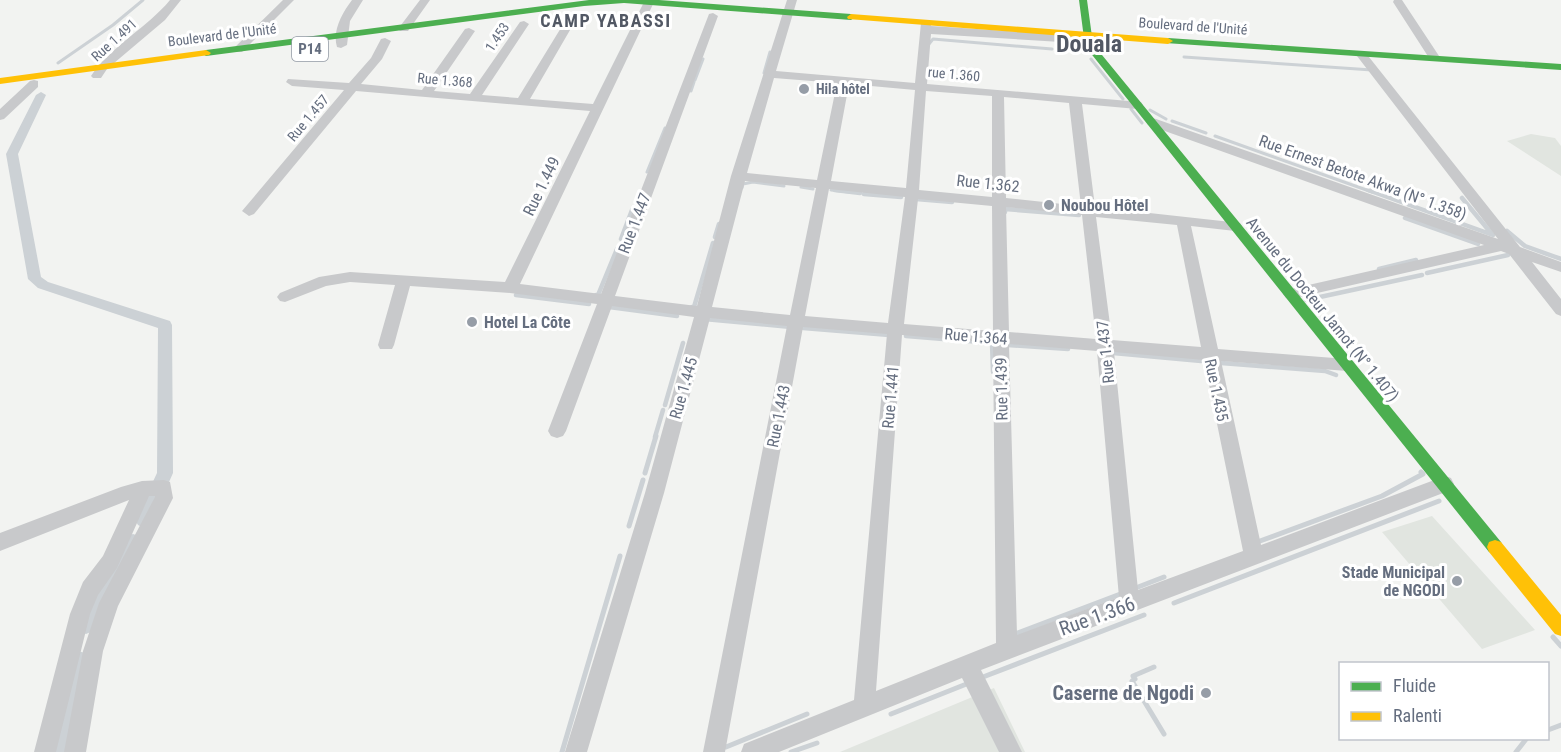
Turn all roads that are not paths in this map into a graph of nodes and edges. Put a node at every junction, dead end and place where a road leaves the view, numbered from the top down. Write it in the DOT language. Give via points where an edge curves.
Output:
graph roads {
  1 [pos="176,0"];
  2 [pos="289,0"];
  3 [pos="358,0"];
  4 [pos="425,0"];
  5 [pos="550,0"];
  6 [pos="1083,0"];
  7 [pos="599,1"];
  8 [pos="1398,2"];
  9 [pos="584,3"];
  10 [pos="648,4"];
  11 [pos="718,8"];
  12 [pos="788,12"];
  13 [pos="572,18"];
  14 [pos="524,24"];
  15 [pos="404,28"];
  16 [pos="927,29"];
  17 [pos="469,31"];
  18 [pos="1087,40"];
  19 [pos="341,41"];
  20 [pos="385,41"];
  21 [pos="238,50"];
  22 [pos="1365,59"];
  23 [pos="1436,59"];
  24 [pos="1561,67"];
  25 [pos="100,72"];
  26 [pos="768,74"];
  27 [pos="1561,79"];
  28 [pos="844,80"];
  29 [pos="0,81"];
  30 [pos="292,81"];
  31 [pos="34,84"];
  32 [pos="919,86"];
  33 [pos="353,87"];
  34 [pos="0,89"];
  35 [pos="426,93"];
  36 [pos="998,93"];
  37 [pos="474,97"];
  38 [pos="1075,100"];
  39 [pos="522,102"];
  40 [pos="1137,105"];
  41 [pos="596,108"];
  42 [pos="0,116"];
  43 [pos="1152,122"];
  44 [pos="738,176"];
  45 [pos="823,185"];
  46 [pos="912,194"];
  47 [pos="998,202"];
  48 [pos="249,211"];
  49 [pos="1089,212"];
  50 [pos="1183,222"];
  51 [pos="1235,226"];
  52 [pos="1507,247"];
  53 [pos="1561,267"];
  54 [pos="404,282"];
  55 [pos="510,288"];
  56 [pos="1291,294"];
  57 [pos="285,297"];
  58 [pos="606,299"];
  59 [pos="1561,310"];
  60 [pos="702,312"];
  61 [pos="796,321"];
  62 [pos="895,329"];
  63 [pos="1000,339"];
  64 [pos="386,345"];
  65 [pos="1106,347"];
  66 [pos="1209,355"];
  67 [pos="1347,365"];
  68 [pos="557,430"];
  69 [pos="1445,484"];
  70 [pos="152,488"];
  71 [pos="0,542"];
  72 [pos="1254,558"];
  73 [pos="1130,605"];
  74 [pos="1561,628"];
  75 [pos="1007,649"];
  76 [pos="968,665"];
  77 [pos="864,708"];
  78 [pos="45,752"];
  79 [pos="75,752"];
  80 [pos="576,752"];
  81 [pos="714,752"];
  82 [pos="752,752"];
  83 [pos="1011,752"];
  1 -- 25 [label="street, Rue 1.491"];
  2 -- 21 [label="street"];
  3 -- 19 [label="street" via="348,11"];
  4 -- 15 [label="street"];
  5 -- 9 [label="main road"];
  6 -- 18 [label="main road"];
  7 -- 9 [label="main road, Boulevard de l'Unité / P14"];
  7 -- 10 [label="main road, Boulevard de l'Unité / P14"];
  7 -- 20 [label="main road" via="566,13 404,34"];
  8 -- 23 [label="street"];
  9 -- 15 [label="main road, Boulevard de l'Unité / P14"];
  10 -- 11 [label="main road, Boulevard de l'Unité / P14"];
  10 -- 13 [label="main road, Boulevard de l'Unité / P14"];
  10 -- 41 [label="street, Rue 1.449"];
  11 -- 12 [label="main road, Boulevard de l'Unité / P14"];
  11 -- 58 [label="street, Rue 1.447"];
  12 -- 16 [label="main road, Boulevard de l'Unité / P14"];
  12 -- 26 [label="street, Rue 1.445"];
  13 -- 14 [label="main road, Boulevard de l'Unité / P14"];
  13 -- 39 [label="street"];
  14 -- 17 [label="main road, Boulevard de l'Unité / P14"];
  14 -- 37 [label="street, 1.453"];
  15 -- 19 [label="main road, Boulevard de l'Unité / P14"];
  16 -- 16 [label="street" via="935,32 1073,41 1069,38"];
  16 -- 18 [label="main road, Boulevard de l'Unité / P14"];
  16 -- 32 [label="street, Rue 1.441"];
  17 -- 20 [label="main road, Boulevard de l'Unité / P14"];
  17 -- 35 [label="street"];
  18 -- 22 [label="main road, Boulevard de l'Unité / P14"];
  18 -- 40 [label="main road, Avenue du Docteur Jamot (N° 1.407)"];
  19 -- 20 [label="main road, Boulevard de l'Unité / P14"];
  19 -- 21 [label="main road, Boulevard de l'Unité / P14"];
  19 -- 25 [label="main road, Boulevard de l'Unité / P14"];
  20 -- 33 [label="street, Rue 1.457" via="379,55"];
  21 -- 25 [label="main road, Boulevard de l'Unité / P14"];
  22 -- 23 [label="main road, Boulevard de l'Unité / P14"];
  22 -- 27 [label="main road, Boulevard de l'Unité / P14"];
  22 -- 52 [label="street"];
  23 -- 24 [label="main road, Boulevard de l'Unité / P14"];
  25 -- 29 [label="main road, Boulevard de l'Unité / P14"];
  25 -- 31 [label="main road, Boulevard de l'Unité / P14"];
  26 -- 28 [label="street, rue 1.360"];
  26 -- 44 [label="street, Rue 1.445"];
  28 -- 32 [label="street, rue 1.360"];
  28 -- 45 [label="street, Rue 1.443"];
  30 -- 33 [label="street, Rue 1.368"];
  31 -- 34 [label="main road, Boulevard de l'Unité / P14"];
  31 -- 42 [label="street"];
  32 -- 36 [label="street, rue 1.360"];
  32 -- 46 [label="street, Rue 1.441"];
  33 -- 35 [label="street, Rue 1.368"];
  33 -- 48 [label="street, Rue 1.457"];
  35 -- 37 [label="street, Rue 1.368"];
  36 -- 38 [label="street, rue 1.360"];
  36 -- 47 [label="street, Rue 1.439"];
  37 -- 39 [label="street, Rue 1.368"];
  38 -- 40 [label="street, rue 1.360"];
  38 -- 49 [label="street, Rue 1.437"];
  39 -- 41 [label="street, Rue 1.368"];
  40 -- 43 [label="main road, Avenue du Docteur Jamot (N° 1.407)"];
  41 -- 55 [label="street, Rue 1.449"];
  43 -- 51 [label="main road, Avenue du Docteur Jamot (N° 1.407)"];
  43 -- 52 [label="street, Rue Ernest Betote Akwa (N° 1.358)"];
  44 -- 45 [label="street, Rue 1.362"];
  44 -- 60 [label="street, Rue 1.445"];
  45 -- 46 [label="street, Rue 1.362"];
  45 -- 61 [label="street, Rue 1.443"];
  46 -- 47 [label="street, Rue 1.362"];
  46 -- 62 [label="street, Rue 1.441"];
  47 -- 49 [label="street, Rue 1.362"];
  47 -- 63 [label="street, Rue 1.439"];
  49 -- 50 [label="street, Rue 1.362"];
  49 -- 65 [label="street, Rue 1.437"];
  50 -- 51 [label="street, Rue 1.362"];
  50 -- 66 [label="street, Rue 1.435"];
  51 -- 56 [label="main road, Avenue du Docteur Jamot (N° 1.407)"];
  52 -- 53 [label="street, Rue Ernest Betote Akwa (N° 1.358)"];
  52 -- 56 [label="street"];
  52 -- 59 [label="street"];
  54 -- 55 [label="street"];
  54 -- 57 [label="street" via="333,279"];
  54 -- 64 [label="street"];
  55 -- 58 [label="street"];
  56 -- 67 [label="main road, Avenue du Docteur Jamot (N° 1.407)"];
  58 -- 60 [label="street, Rue 1.364"];
  58 -- 68 [label="street, Rue 1.447"];
  60 -- 61 [label="street, Rue 1.364"];
  60 -- 80 [label="street, Rue 1.445" via="660,471"];
  61 -- 62 [label="street, Rue 1.364"];
  61 -- 81 [label="street, Rue 1.443"];
  62 -- 63 [label="street, Rue 1.364"];
  62 -- 77 [label="street, Rue 1.441"];
  63 -- 65 [label="street, Rue 1.364"];
  63 -- 75 [label="street, Rue 1.439"];
  65 -- 66 [label="street, Rue 1.364"];
  65 -- 73 [label="street, Rue 1.437"];
  66 -- 67 [label="street, Rue 1.364"];
  66 -- 72 [label="street, Rue 1.435"];
  67 -- 69 [label="main road, Avenue du Docteur Jamot (N° 1.407)"];
  69 -- 72 [label="street, Rue 1.366"];
  69 -- 74 [label="main road, Avenue du Docteur Jamot (N° 1.407)"];
  70 -- 71 [label="street" via="125,493"];
  70 -- 78 [label="street" via="90,589"];
  70 -- 79 [label="street" via="164,498 109,603 93,651"];
  72 -- 73 [label="street, Rue 1.366"];
  73 -- 75 [label="street, Rue 1.366"];
  75 -- 76 [label="street, Rue 1.366"];
  76 -- 77 [label="street, Rue 1.366"];
  76 -- 83 [label="street"];
  77 -- 82 [label="street, Rue 1.366"];
}
